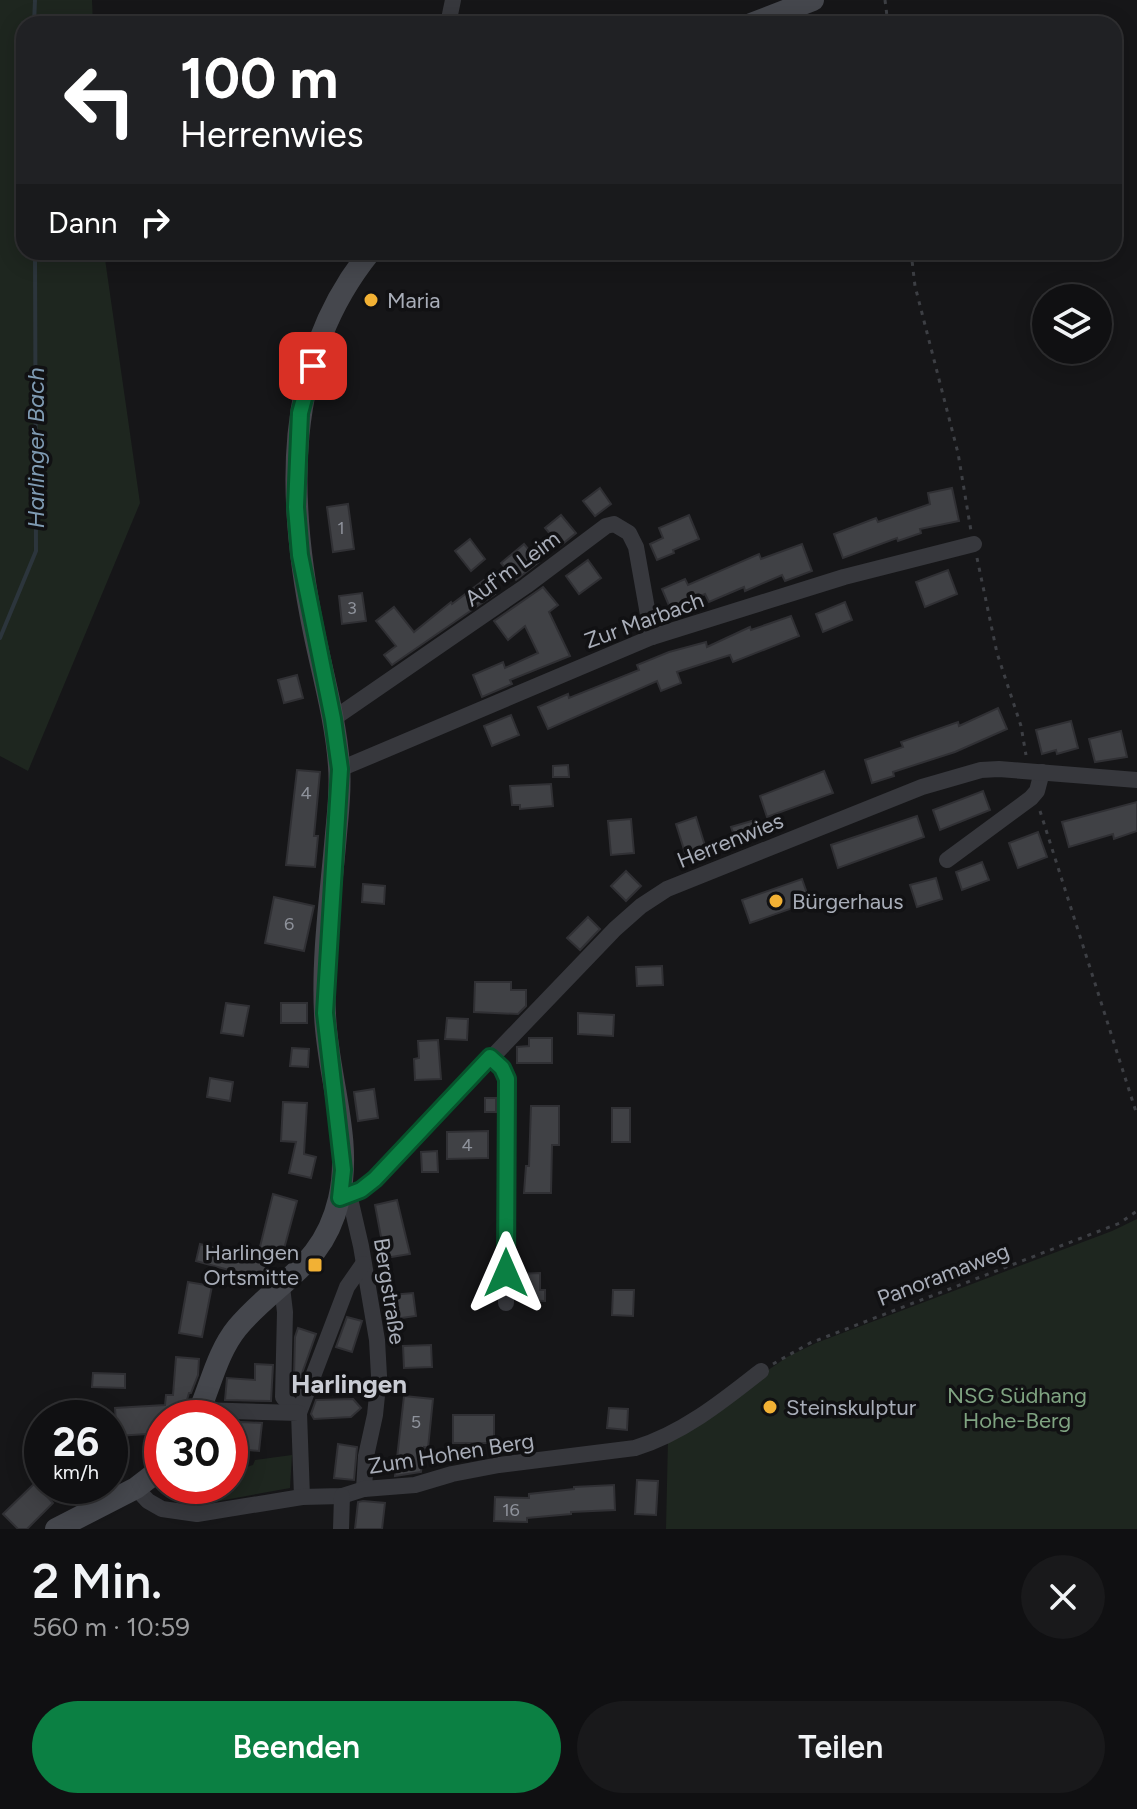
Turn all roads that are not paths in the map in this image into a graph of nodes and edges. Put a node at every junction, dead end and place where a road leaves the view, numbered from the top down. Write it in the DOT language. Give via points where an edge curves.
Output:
graph roads {
  1 [pos="813,0"];
  2 [pos="772,16"];
  3 [pos="365,260"];
  4 [pos="974,544"];
  5 [pos="652,637"];
  6 [pos="333,719"];
  7 [pos="340,769"];
  8 [pos="1035,772"];
  9 [pos="1137,780"];
  10 [pos="947,860"];
  11 [pos="490,1057"];
  12 [pos="344,1196"];
  13 [pos="363,1264"];
  14 [pos="282,1287"];
  15 [pos="506,1303"];
  16 [pos="761,1371"];
  17 [pos="203,1400"];
  18 [pos="299,1413"];
  19 [pos="248,1414"];
  20 [pos="144,1482"];
  21 [pos="136,1488"];
  22 [pos="364,1489"];
  23 [pos="342,1496"];
  24 [pos="302,1497"];
  25 [pos="56,1529"];
  26 [pos="341,1529"];
  1 -- 2 [label="street"];
  3 -- 6 [label="street" via="318,350 300,413 297,448 300,555"];
  4 -- 5 [label="street, Zur Marbach" via="844,577"];
  5 -- 6 [label="street, Auf'm Leim" via="636,547 629,533 614,524 606,526"];
  5 -- 7 [label="street, Zur Marbach"];
  6 -- 7 [label="street"];
  7 -- 12 [label="street" via="325,1013"];
  8 -- 9 [label="street, Herrenwies"];
  8 -- 10 [label="street" via="1037,791 1031,798"];
  8 -- 11 [label="street, Herrenwies" via="981,770 922,787 667,889 615,929"];
  11 -- 12 [label="street, Herrenwies" via="375,1179"];
  11 -- 15 [label="street" via="507,1079"];
  12 -- 13 [label="street, Bergstraße" via="357,1224"];
  12 -- 14 [label="street" via="321,1245"];
  13 -- 18 [label="street" via="347,1287"];
  13 -- 22 [label="street, Bergstraße" via="379,1376"];
  14 -- 17 [label="street" via="237,1329"];
  14 -- 18 [label="street" via="283,1397"];
  16 -- 22 [label="street, Zum Hohen Berg" via="697,1418 635,1448"];
  18 -- 19 [label="street"];
  18 -- 24 [label="street"];
  20 -- 21 [label="street"];
  21 -- 24 [label="street, Zum Hohen Berg" via="148,1501 177,1513"];
  21 -- 25 [label="street"];
  22 -- 23 [label="street, Zum Hohen Berg"];
  23 -- 24 [label="street, Zum Hohen Berg"];
  23 -- 26 [label="street"];
}
